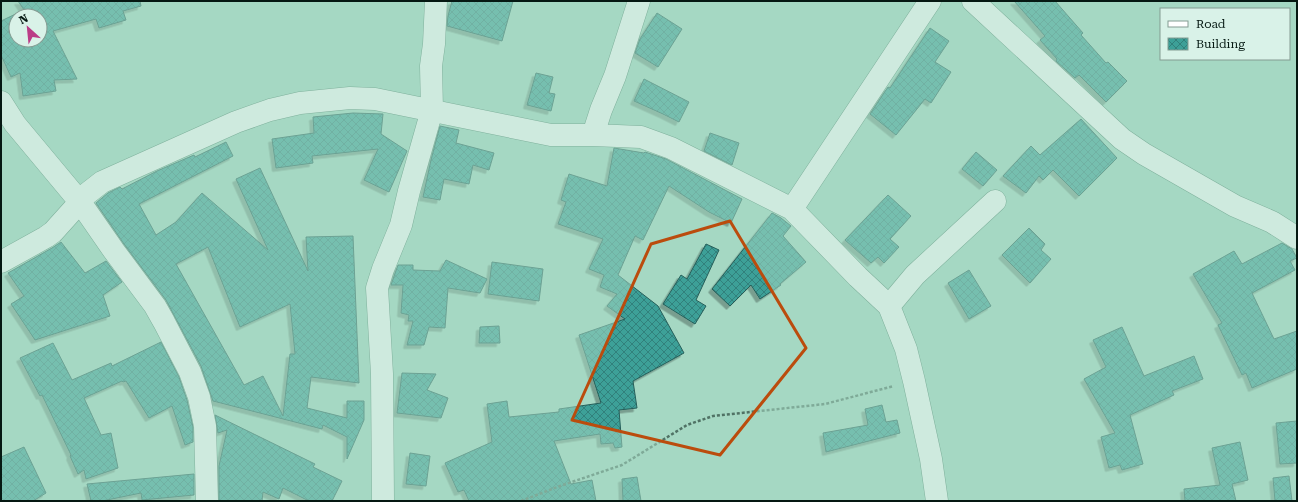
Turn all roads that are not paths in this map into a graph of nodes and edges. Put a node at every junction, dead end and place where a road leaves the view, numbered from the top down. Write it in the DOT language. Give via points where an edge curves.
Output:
graph roads {
  1 [pos="436,1"];
  2 [pos="639,1"];
  3 [pos="930,1"];
  4 [pos="973,1"];
  5 [pos="1,102"];
  6 [pos="432,110"];
  7 [pos="593,135"];
  8 [pos="995,201"];
  9 [pos="80,202"];
  10 [pos="792,209"];
  11 [pos="1297,238"];
  12 [pos="1,262"];
  13 [pos="890,306"];
  14 [pos="207,501"];
  15 [pos="383,501"];
  16 [pos="937,501"];
  1 -- 6 [label="street" via="431,66"];
  2 -- 7 [label="street"];
  3 -- 10 [label="street"];
  4 -- 11 [label="street" via="1122,139 1235,206 1272,222"];
  5 -- 9 [label="street" via="15,124"];
  6 -- 7 [label="street" via="551,135"];
  6 -- 9 [label="street" via="375,99 350,98 300,103 270,110 236,122 102,182"];
  6 -- 15 [label="street" via="401,225 378,288"];
  7 -- 10 [label="street" via="641,137 656,142"];
  8 -- 13 [label="street" via="915,275"];
  9 -- 12 [label="street" via="53,232"];
  9 -- 14 [label="street" via="155,306 190,372 205,426"];
  10 -- 13 [label="street"];
  13 -- 16 [label="street" via="906,349 914,381"];
}
